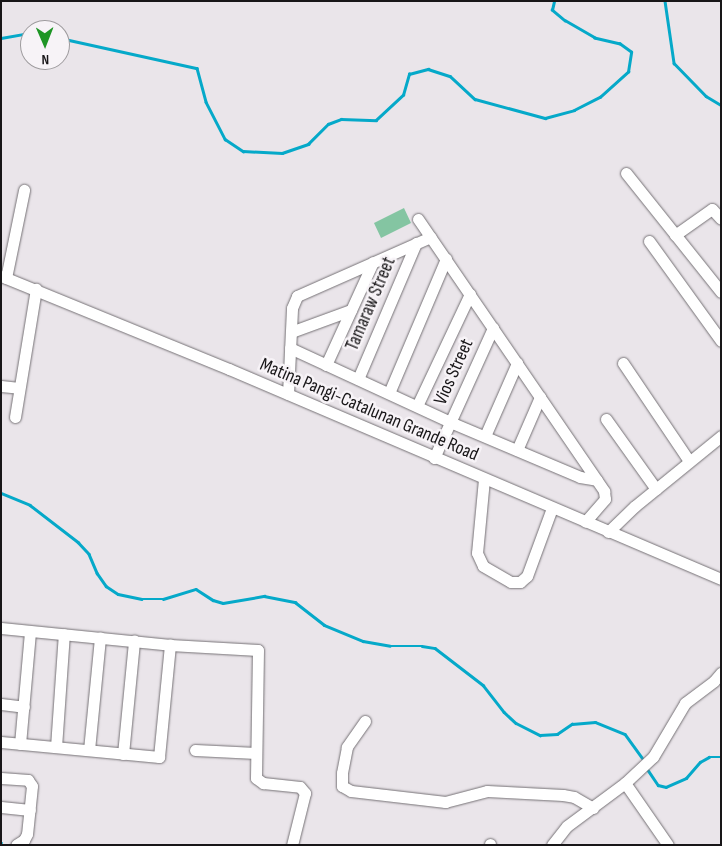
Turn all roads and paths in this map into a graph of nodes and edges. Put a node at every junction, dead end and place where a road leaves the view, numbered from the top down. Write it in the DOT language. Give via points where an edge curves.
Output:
graph roads {
  1 [pos="626,173"];
  2 [pos="24,190"];
  3 [pos="418,219"];
  4 [pos="721,219"];
  5 [pos="675,235"];
  6 [pos="430,237"];
  7 [pos="649,241"];
  8 [pos="416,243"];
  9 [pos="446,259"];
  10 [pos="373,262"];
  11 [pos="4,277"];
  12 [pos="36,289"];
  13 [pos="721,292"];
  14 [pos="470,294"];
  15 [pos="351,310"];
  16 [pos="492,328"];
  17 [pos="291,332"];
  18 [pos="721,341"];
  19 [pos="290,348"];
  20 [pos="517,363"];
  21 [pos="623,363"];
  22 [pos="326,364"];
  23 [pos="358,379"];
  24 [pos="1,386"];
  25 [pos="19,388"];
  26 [pos="389,393"];
  27 [pos="288,394"];
  28 [pos="540,397"];
  29 [pos="417,406"];
  30 [pos="15,417"];
  31 [pos="606,419"];
  32 [pos="450,422"];
  33 [pos="484,436"];
  34 [pos="721,436"];
  35 [pos="517,450"];
  36 [pos="434,458"];
  37 [pos="689,461"];
  38 [pos="484,479"];
  39 [pos="597,480"];
  40 [pos="656,489"];
  41 [pos="552,508"];
  42 [pos="585,522"];
  43 [pos="608,532"];
  44 [pos="721,579"];
  45 [pos="1,628"];
  46 [pos="30,631"];
  47 [pos="64,634"];
  48 [pos="100,638"];
  49 [pos="134,642"];
  50 [pos="170,645"];
  51 [pos="721,673"];
  52 [pos="1,704"];
  53 [pos="24,707"];
  54 [pos="365,721"];
  55 [pos="1,742"];
  56 [pos="20,744"];
  57 [pos="56,747"];
  58 [pos="89,750"];
  59 [pos="195,750"];
  60 [pos="256,753"];
  61 [pos="123,754"];
  62 [pos="1,778"];
  63 [pos="625,783"];
  64 [pos="1,807"];
  65 [pos="593,808"];
  66 [pos="30,810"];
  67 [pos="16,845"];
  68 [pos="292,845"];
  69 [pos="552,845"];
  70 [pos="668,845"];
  1 -- 5 [label="street"];
  2 -- 11 [label="street"];
  3 -- 6 [label="street"];
  4 -- 5 [label="street" via="712,209"];
  5 -- 13 [label="street"];
  6 -- 8 [label="street"];
  6 -- 9 [label="street"];
  7 -- 18 [label="street"];
  8 -- 10 [label="street"];
  8 -- 23 [label="street, Tamaraw Street"];
  9 -- 14 [label="street"];
  9 -- 26 [label="street"];
  10 -- 15 [label="street"];
  10 -- 17 [label="street" via="301,293 295,299"];
  11 -- 12 [label="street, Matina Pangi-Catalunan Grande Road"];
  12 -- 25 [label="street"];
  12 -- 27 [label="street, Matina Pangi-Catalunan Grande Road"];
  14 -- 16 [label="street"];
  14 -- 29 [label="street"];
  15 -- 17 [label="street"];
  15 -- 22 [label="street"];
  16 -- 20 [label="street"];
  16 -- 32 [label="street, Vios Street"];
  17 -- 19 [label="street"];
  19 -- 22 [label="street"];
  19 -- 27 [label="street"];
  20 -- 28 [label="street"];
  20 -- 33 [label="street"];
  21 -- 37 [label="street"];
  22 -- 23 [label="street"];
  23 -- 26 [label="street"];
  24 -- 25 [label="street"];
  25 -- 30 [label="street"];
  26 -- 29 [label="street"];
  27 -- 36 [label="street, Matina Pangi-Catalunan Grande Road"];
  28 -- 35 [label="street"];
  28 -- 39 [label="street"];
  29 -- 32 [label="street"];
  31 -- 40 [label="street"];
  32 -- 33 [label="street"];
  32 -- 36 [label="street, Vios Street"];
  33 -- 35 [label="street"];
  34 -- 37 [label="street"];
  35 -- 39 [label="street" via="580,477"];
  36 -- 38 [label="street, Matina Pangi-Catalunan Grande Road"];
  37 -- 40 [label="street"];
  38 -- 41 [label="street, Matina Pangi-Catalunan Grande Road"];
  38 -- 41 [label="street" via="477,553 483,566 511,582 520,582 527,576"];
  39 -- 42 [label="street" via="606,494 605,499"];
  40 -- 43 [label="street"];
  41 -- 42 [label="street, Matina Pangi-Catalunan Grande Road"];
  42 -- 43 [label="street, Matina Pangi-Catalunan Grande Road"];
  43 -- 44 [label="street, Matina Pangi-Catalunan Grande Road"];
  45 -- 46 [label="street"];
  46 -- 47 [label="street"];
  46 -- 53 [label="street"];
  47 -- 48 [label="street"];
  47 -- 57 [label="street"];
  48 -- 49 [label="street"];
  48 -- 58 [label="street"];
  49 -- 50 [label="street"];
  49 -- 61 [label="street"];
  50 -- 60 [label="street" via="258,650"];
  50 -- 61 [label="street" via="159,757"];
  51 -- 63 [label="street" via="685,703 654,757"];
  52 -- 53 [label="street"];
  53 -- 56 [label="street"];
  54 -- 65 [label="street" via="347,747 343,764 342,786 351,791 444,802 487,791 563,795 574,797"];
  55 -- 56 [label="street"];
  56 -- 57 [label="street"];
  57 -- 58 [label="street"];
  58 -- 61 [label="street"];
  59 -- 60 [label="street"];
  60 -- 68 [label="street" via="258,781 300,787 305,793"];
  62 -- 66 [label="street" via="31,782"];
  63 -- 65 [label="street"];
  63 -- 70 [label="street"];
  64 -- 66 [label="street"];
  65 -- 69 [label="street" via="566,826"];
  66 -- 67 [label="street" via="27,834"];
}
